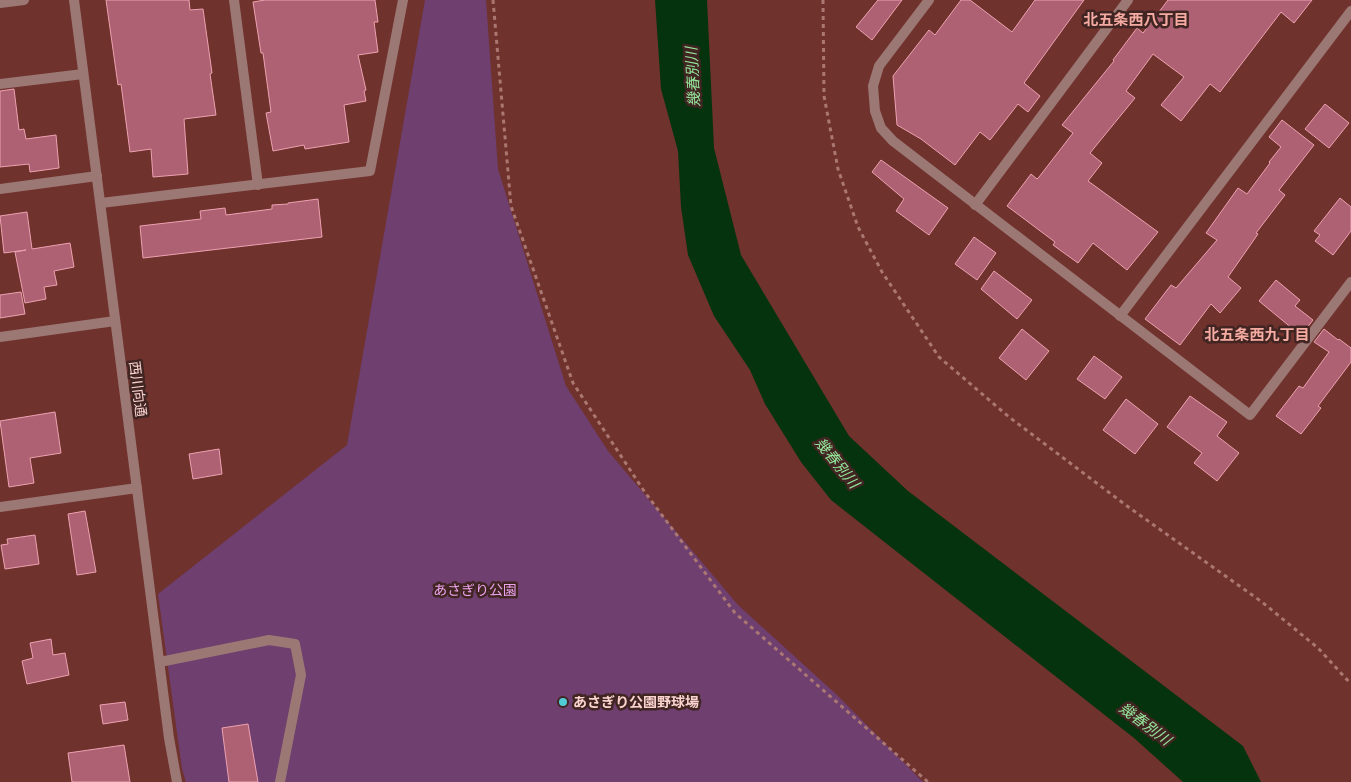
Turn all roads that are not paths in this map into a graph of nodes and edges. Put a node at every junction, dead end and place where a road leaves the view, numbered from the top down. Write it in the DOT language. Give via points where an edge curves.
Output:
graph roads {
  1 [pos="24,0"];
  2 [pos="74,0"];
  3 [pos="234,0"];
  4 [pos="403,0"];
  5 [pos="929,0"];
  6 [pos="1128,0"];
  7 [pos="0,4"];
  8 [pos="1351,11"];
  9 [pos="83,74"];
  10 [pos="0,84"];
  11 [pos="97,176"];
  12 [pos="258,185"];
  13 [pos="0,189"];
  14 [pos="101,203"];
  15 [pos="975,205"];
  16 [pos="1351,282"];
  17 [pos="1120,316"];
  18 [pos="115,321"];
  19 [pos="0,337"];
  20 [pos="137,488"];
  21 [pos="0,507"];
  22 [pos="160,662"];
  23 [pos="177,782"];
  24 [pos="280,782"];
  1 -- 7 [label="street"];
  2 -- 9 [label="street, 西川向通"];
  3 -- 12 [label="street"];
  4 -- 12 [label="street" via="370,171"];
  5 -- 15 [label="street" via="879,66 873,86 875,111 881,128 893,141"];
  6 -- 15 [label="street"];
  8 -- 17 [label="street"];
  9 -- 10 [label="street"];
  9 -- 11 [label="street, 西川向通"];
  11 -- 13 [label="street"];
  11 -- 14 [label="street, 西川向通"];
  12 -- 14 [label="street"];
  14 -- 18 [label="street, 西川向通"];
  15 -- 17 [label="street"];
  16 -- 17 [label="street" via="1250,415"];
  18 -- 19 [label="street"];
  18 -- 20 [label="street, 西川向通"];
  20 -- 21 [label="street"];
  20 -- 22 [label="street, 西川向通"];
  22 -- 23 [label="street, 西川向通"];
  22 -- 24 [label="street" via="269,640 295,644 301,675"];
}
